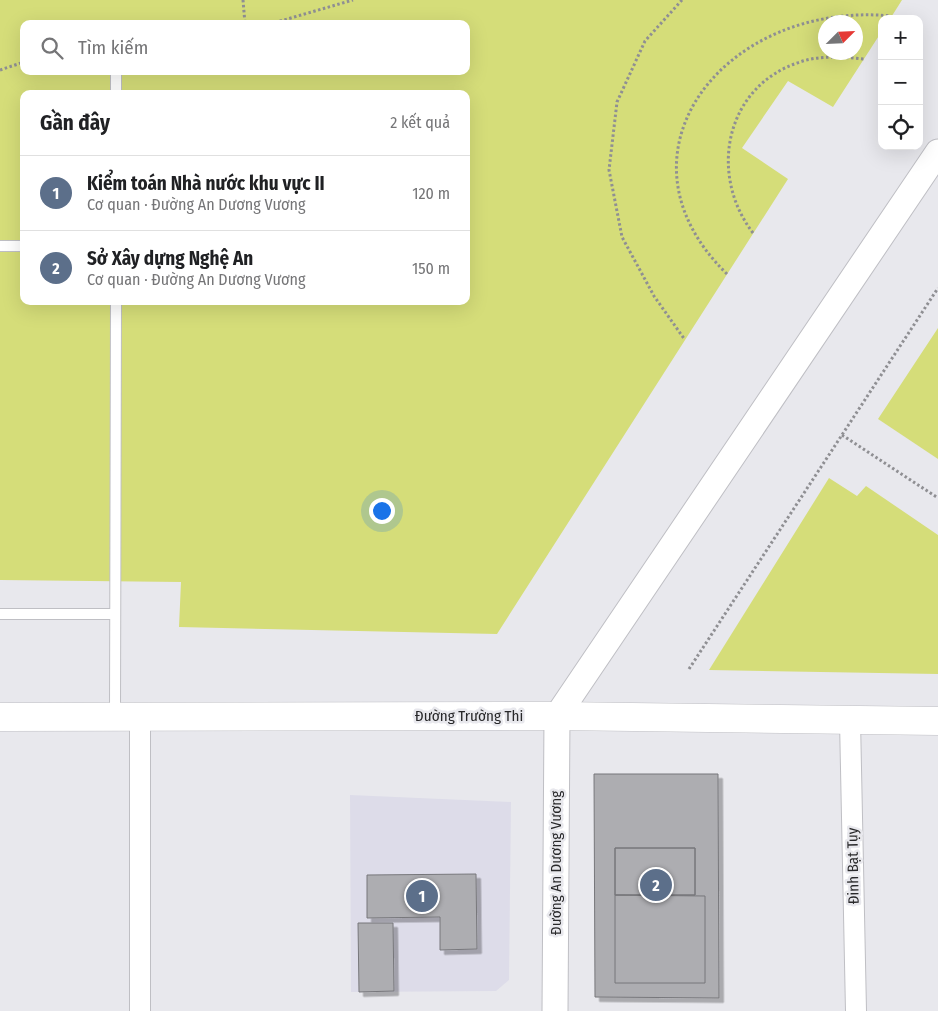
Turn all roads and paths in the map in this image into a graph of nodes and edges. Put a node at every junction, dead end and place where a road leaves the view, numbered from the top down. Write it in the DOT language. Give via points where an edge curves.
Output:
graph roads {
  1 [pos="244,0"];
  2 [pos="353,0"];
  3 [pos="682,0"];
  4 [pos="875,11"];
  5 [pos="888,15"];
  6 [pos="245,20"];
  7 [pos="284,20"];
  8 [pos="864,59"];
  9 [pos="20,63"];
  10 [pos="0,70"];
  11 [pos="116,75"];
  12 [pos="116,90"];
  13 [pos="680,126"];
  14 [pos="938,152"];
  15 [pos="753,233"];
  16 [pos="0,246"];
  17 [pos="20,246"];
  18 [pos="727,274"];
  19 [pos="938,288"];
  20 [pos="116,305"];
  21 [pos="685,340"];
  22 [pos="842,435"];
  23 [pos="938,498"];
  24 [pos="0,614"];
  25 [pos="115,614"];
  26 [pos="689,669"];
  27 [pos="557,716"];
  28 [pos="0,718"];
  29 [pos="128,718"];
  30 [pos="850,720"];
  31 [pos="938,720"];
  32 [pos="140,1011"];
  33 [pos="555,1011"];
  34 [pos="856,1011"];
  1 -- 6 [label="path"];
  2 -- 7 [label="path"];
  3 -- 21 [label="path" via="645,41 617,102 609,170 622,236 654,296"];
  4 -- 5 [label="path"];
  8 -- 15 [label="path" via="834,56 800,62 769,78 745,102 731,132 726,164 732,197"];
  9 -- 10 [label="path"];
  11 -- 12 [label="lane"];
  13 -- 18 [label="path" via="676,166 686,215 711,258"];
  14 -- 27 [label="street"];
  16 -- 17 [label="lane"];
  19 -- 22 [label="path"];
  20 -- 25 [label="lane"];
  22 -- 23 [label="path"];
  22 -- 26 [label="path"];
  24 -- 25 [label="lane"];
  25 -- 29 [label="lane"];
  27 -- 29 [label="main road, Đường Trường Thi"];
  27 -- 30 [label="main road, Đường Trường Thi"];
  27 -- 33 [label="street, Đường An Dương Vương"];
  28 -- 29 [label="main road, Đường Trường Thi"];
  29 -- 32 [label="street"];
  30 -- 31 [label="main road, Đường Trường Thi"];
  30 -- 34 [label="street, Đinh Bạt Tụy"];
}
